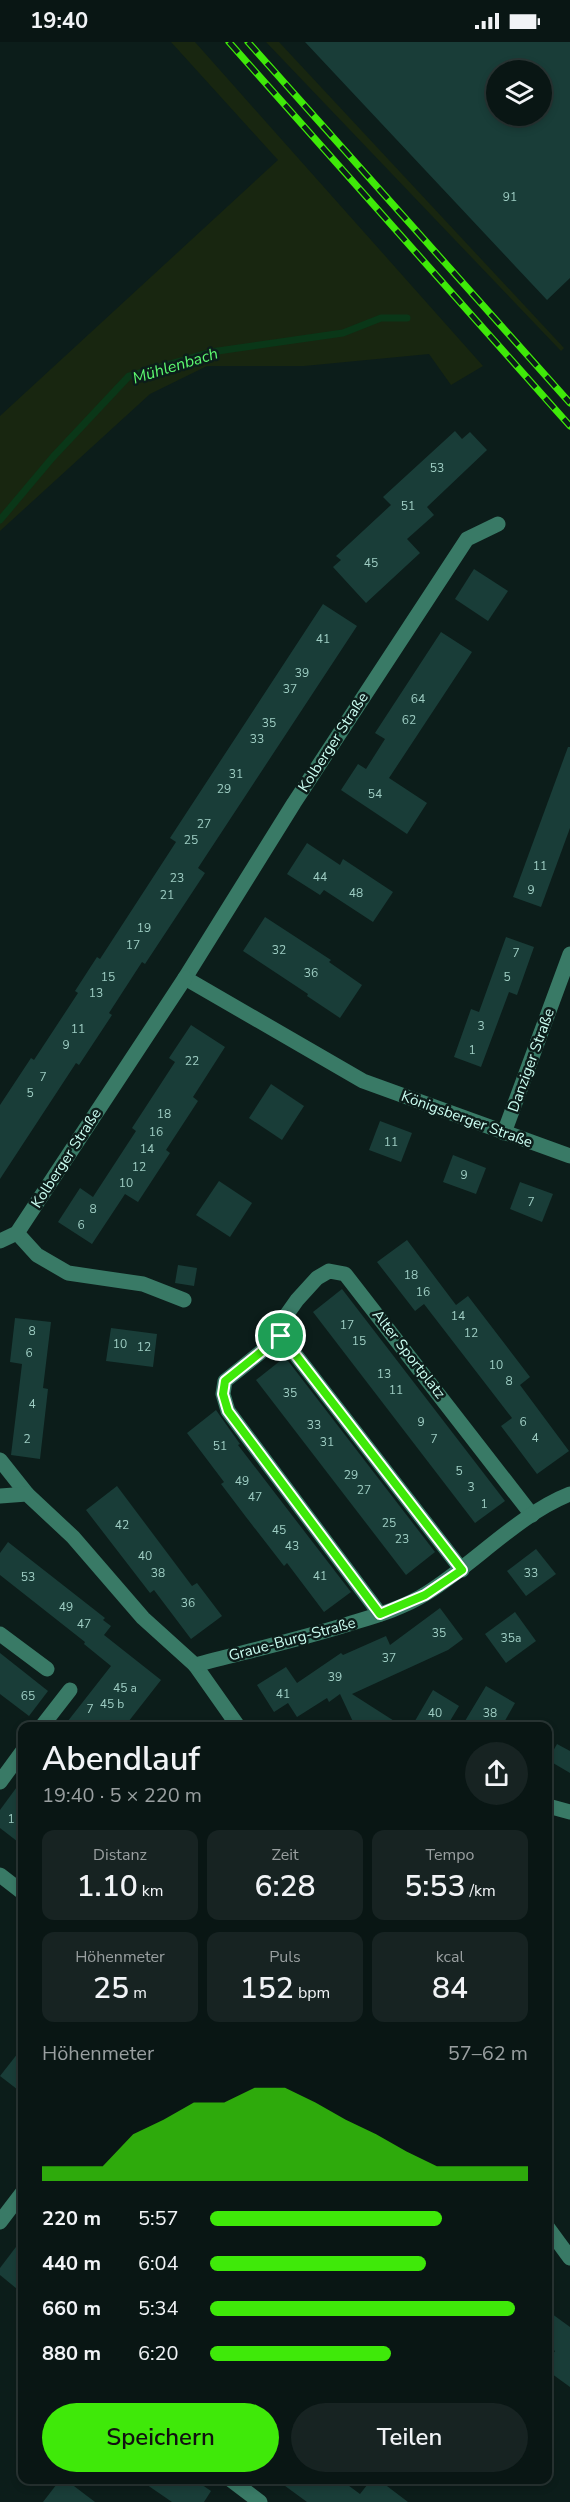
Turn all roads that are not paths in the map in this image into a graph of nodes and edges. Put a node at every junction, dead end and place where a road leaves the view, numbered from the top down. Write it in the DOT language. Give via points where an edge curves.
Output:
graph roads {
  1 [pos="498,524"];
  2 [pos="570,954"];
  3 [pos="185,978"];
  4 [pos="504,1133"];
  5 [pos="570,1156"];
  6 [pos="17,1233"];
  7 [pos="0,1241"];
  8 [pos="184,1300"];
  9 [pos="281,1336"];
  10 [pos="0,1460"];
  11 [pos="27,1494"];
  12 [pos="570,1494"];
  13 [pos="0,1496"];
  14 [pos="532,1515"];
  15 [pos="462,1570"];
  16 [pos="380,1614"];
  17 [pos="0,1634"];
  18 [pos="195,1665"];
  19 [pos="47,1669"];
  20 [pos="70,1690"];
  21 [pos="45,1722"];
  22 [pos="235,1722"];
  23 [pos="18,1757"];
  24 [pos="0,1782"];
  25 [pos="552,1807"];
  26 [pos="570,1812"];
  27 [pos="0,1875"];
  28 [pos="18,1889"];
  29 [pos="18,2198"];
  30 [pos="0,2222"];
  31 [pos="552,2233"];
  32 [pos="570,2258"];
  33 [pos="236,2484"];
  34 [pos="260,2502"];
  1 -- 3 [label="street, Kolberger Straße" via="467,539 306,784"];
  2 -- 4 [label="street, Danziger Straße"];
  3 -- 4 [label="street, Königsberger Straße" via="363,1082"];
  3 -- 6 [label="street, Kolberger Straße"];
  4 -- 5 [label="street, Königsberger Straße"];
  6 -- 7 [label="street"];
  6 -- 8 [label="street" via="37,1255 68,1273 143,1284"];
  9 -- 14 [label="street, Alter Sportplatz" via="285,1317 317,1278 329,1271 345,1274"];
  9 -- 15 [label="street"];
  9 -- 16 [label="street" via="225,1381 223,1394 228,1411"];
  10 -- 11 [label="street"];
  11 -- 13 [label="street"];
  11 -- 18 [label="street" via="73,1537 143,1618"];
  12 -- 14 [label="street, Graue-Burg-Straße"];
  14 -- 15 [label="street, Graue-Burg-Straße"];
  15 -- 16 [label="street, Graue-Burg-Straße" via="425,1595"];
  16 -- 18 [label="street, Graue-Burg-Straße"];
  17 -- 19 [label="street"];
  18 -- 22 [label="street"];
  20 -- 21 [label="street"];
  23 -- 24 [label="street"];
  25 -- 26 [label="street"];
  27 -- 28 [label="street"];
  29 -- 30 [label="street"];
  31 -- 32 [label="street"];
  33 -- 34 [label="street"];
}
